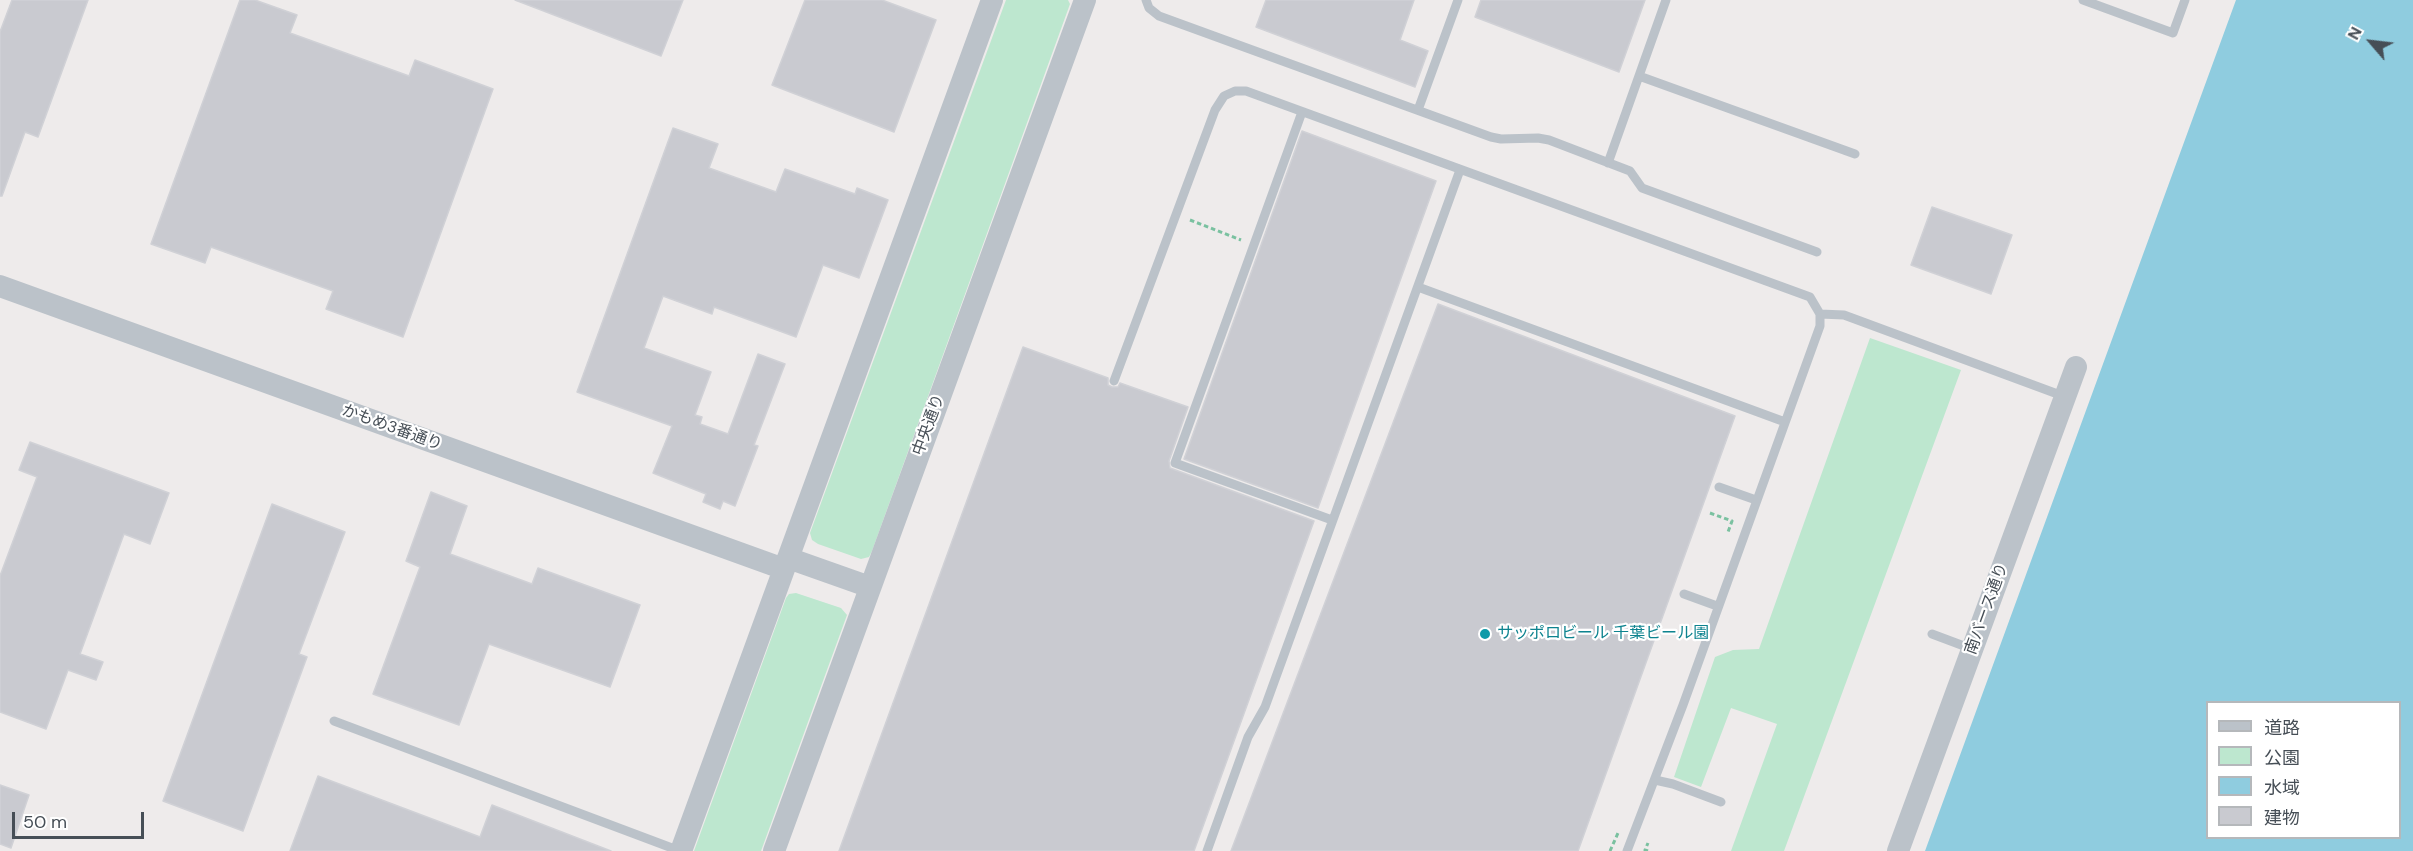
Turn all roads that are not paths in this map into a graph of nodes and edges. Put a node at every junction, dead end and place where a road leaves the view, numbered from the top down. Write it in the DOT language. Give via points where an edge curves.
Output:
graph roads {
  1 [pos="992,0"];
  2 [pos="1085,0"];
  3 [pos="1146,0"];
  4 [pos="1458,0"];
  5 [pos="1666,0"];
  6 [pos="2083,0"];
  7 [pos="2185,0"];
  8 [pos="1639,76"];
  9 [pos="1418,110"];
  10 [pos="1302,112"];
  11 [pos="1855,154"];
  12 [pos="1608,163"];
  13 [pos="1460,170"];
  14 [pos="1817,252"];
  15 [pos="0,286"];
  16 [pos="1418,286"];
  17 [pos="1820,314"];
  18 [pos="2076,367"];
  19 [pos="1114,381"];
  20 [pos="2065,397"];
  21 [pos="1785,422"];
  22 [pos="1719,487"];
  23 [pos="1756,500"];
  24 [pos="1332,520"];
  25 [pos="786,564"];
  26 [pos="870,587"];
  27 [pos="1684,594"];
  28 [pos="1718,606"];
  29 [pos="1932,634"];
  30 [pos="1972,649"];
  31 [pos="334,721"];
  32 [pos="1655,780"];
  33 [pos="1721,802"];
  34 [pos="680,851"];
  35 [pos="774,851"];
  36 [pos="1207,851"];
  37 [pos="1627,851"];
  38 [pos="1898,851"];
  1 -- 25 [label="street"];
  2 -- 26 [label="street, 中央通り"];
  3 -- 9 [label="lane" via="1159,16"];
  4 -- 9 [label="lane"];
  5 -- 8 [label="lane"];
  6 -- 7 [label="lane" via="2173,33"];
  8 -- 11 [label="lane"];
  8 -- 12 [label="lane"];
  9 -- 12 [label="lane" via="1491,137 1538,138"];
  10 -- 13 [label="lane"];
  10 -- 19 [label="lane" via="1246,91 1224,96"];
  10 -- 24 [label="lane" via="1175,464"];
  12 -- 14 [label="lane" via="1630,171 1642,188"];
  13 -- 16 [label="lane"];
  13 -- 17 [label="lane" via="1810,297"];
  15 -- 25 [label="street, かもめ3番通り"];
  16 -- 21 [label="lane"];
  16 -- 24 [label="lane"];
  17 -- 20 [label="lane" via="1844,315"];
  17 -- 21 [label="lane" via="1820,326"];
  18 -- 20 [label="street, 南バース通り"];
  20 -- 30 [label="street, 南バース通り"];
  21 -- 23 [label="lane"];
  22 -- 23 [label="lane"];
  23 -- 28 [label="lane"];
  24 -- 36 [label="lane" via="1265,707 1248,737"];
  25 -- 26 [label="street, かもめ3番通り"];
  25 -- 34 [label="street"];
  26 -- 35 [label="street, 中央通り"];
  27 -- 28 [label="lane"];
  28 -- 32 [label="lane"];
  29 -- 30 [label="lane"];
  30 -- 38 [label="street, 南バース通り"];
  31 -- 34 [label="lane"];
  32 -- 33 [label="lane"];
  32 -- 37 [label="lane"];
}
